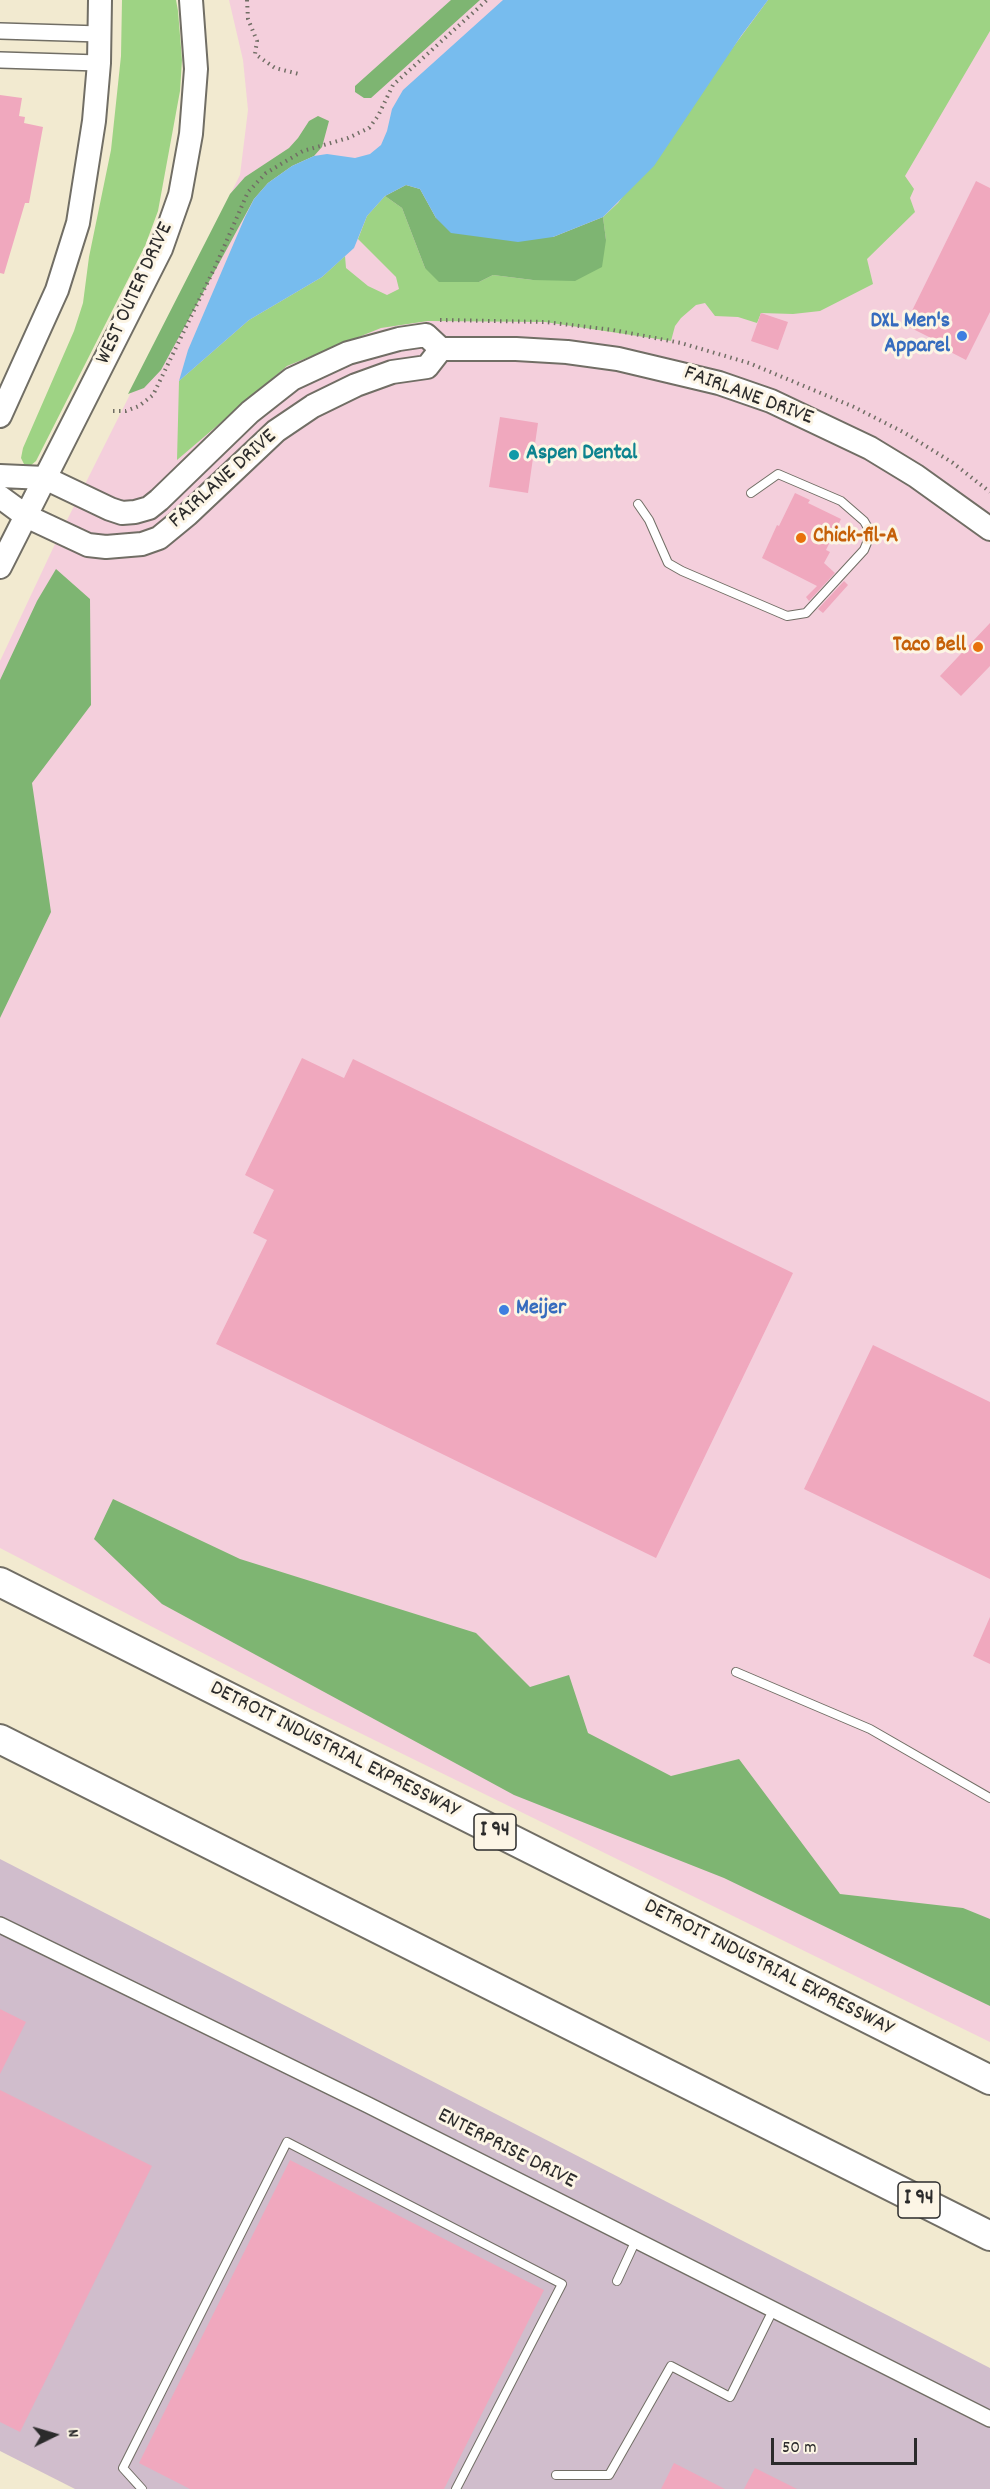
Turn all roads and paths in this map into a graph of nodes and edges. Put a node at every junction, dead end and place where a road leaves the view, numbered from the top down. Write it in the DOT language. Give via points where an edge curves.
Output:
graph roads {
  1 [pos="100,0"];
  2 [pos="191,0"];
  3 [pos="247,0"];
  4 [pos="487,0"];
  5 [pos="0,31"];
  6 [pos="100,34"];
  7 [pos="0,60"];
  8 [pos="99,63"];
  9 [pos="299,74"];
  10 [pos="428,321"];
  11 [pos="441,349"];
  12 [pos="113,411"];
  13 [pos="0,416"];
  14 [pos="0,476"];
  15 [pos="45,478"];
  16 [pos="990,492"];
  17 [pos="751,493"];
  18 [pos="0,497"];
  19 [pos="638,504"];
  20 [pos="26,516"];
  21 [pos="990,529"];
  22 [pos="0,567"];
  23 [pos="0,1582"];
  24 [pos="736,1672"];
  25 [pos="0,1739"];
  26 [pos="990,1798"];
  27 [pos="0,1925"];
  28 [pos="990,2080"];
  29 [pos="990,2236"];
  30 [pos="636,2240"];
  31 [pos="616,2281"];
  32 [pos="773,2310"];
  33 [pos="990,2419"];
  34 [pos="556,2475"];
  35 [pos="142,2489"];
  36 [pos="456,2489"];
  1 -- 6 [label="street"];
  2 -- 15 [label="street, WEST OUTER DRIVE" via="196,69 191,134 180,195 161,249"];
  3 -- 9 [label="path" via="248,20 257,41 255,54 275,68"];
  4 -- 12 [label="path" via="393,86 369,128 303,151 266,173 248,192 153,395 140,406"];
  5 -- 6 [label="street"];
  6 -- 8 [label="street"];
  7 -- 8 [label="street"];
  8 -- 13 [label="street" via="93,133 78,223 57,290"];
  10 -- 16 [label="path" via="544,322 613,330 681,343 749,363 905,433"];
  11 -- 15 [label="street, FAIRLANE DRIVE" via="426,335 399,339 348,353 292,379 250,412 149,508 122,513"];
  11 -- 20 [label="street, FAIRLANE DRIVE" via="427,367 392,372 356,385 304,412 276,431 159,538 106,548 88,545"];
  11 -- 21 [label="street, FAIRLANE DRIVE" via="567,352 618,359 719,383 771,401 870,448"];
  14 -- 15 [label="street, FAIRLANE DRIVE"];
  15 -- 20 [label="street, WEST OUTER DRIVE"];
  17 -- 19 [label="lane" via="778,474 841,501 864,520 870,533 864,550 806,613 787,616 668,563"];
  18 -- 20 [label="street, FAIRLANE DRIVE"];
  20 -- 22 [label="street, WEST OUTER DRIVE"];
  23 -- 28 [label="highway, DETROIT INDUSTRIAL EXPRESSWAY / I 94"];
  24 -- 26 [label="lane" via="870,1729"];
  25 -- 29 [label="highway, I 94"];
  27 -- 30 [label="street, ENTERPRISE DRIVE"];
  30 -- 31 [label="lane"];
  30 -- 32 [label="street, ENTERPRISE DRIVE"];
  32 -- 33 [label="street, ENTERPRISE DRIVE"];
  32 -- 34 [label="lane" via="730,2397 671,2366 609,2475"];
  35 -- 36 [label="lane" via="123,2468 287,2142 562,2284"];
}
